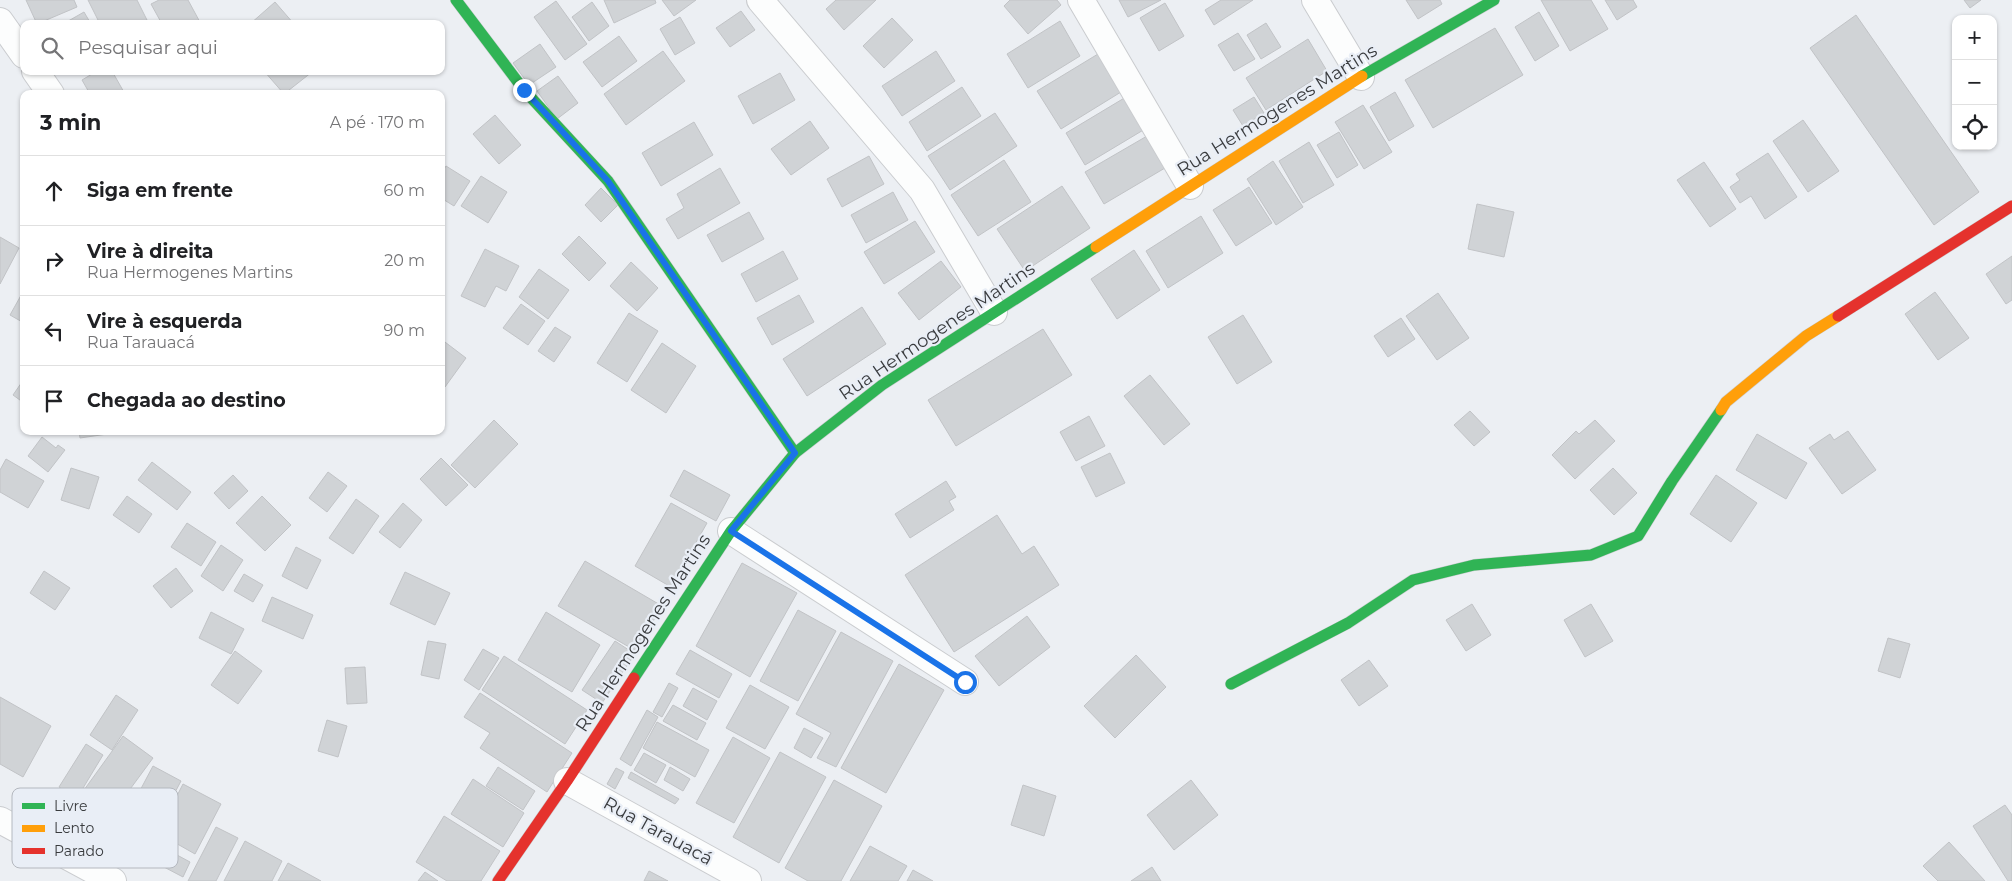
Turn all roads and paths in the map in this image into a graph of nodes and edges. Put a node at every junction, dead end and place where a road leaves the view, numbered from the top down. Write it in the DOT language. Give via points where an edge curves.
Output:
graph roads {
  1 [pos="456,0"];
  2 [pos="760,0"];
  3 [pos="1081,0"];
  4 [pos="1315,0"];
  5 [pos="1494,0"];
  6 [pos="0,22"];
  7 [pos="20,50"];
  8 [pos="38,75"];
  9 [pos="1361,77"];
  10 [pos="48,90"];
  11 [pos="1190,186"];
  12 [pos="2012,206"];
  13 [pos="994,312"];
  14 [pos="795,453"];
  15 [pos="731,531"];
  16 [pos="965,682"];
  17 [pos="1231,684"];
  18 [pos="567,781"];
  19 [pos="0,820"];
  20 [pos="12,828"];
  21 [pos="84,874"];
  22 [pos="113,881"];
  23 [pos="498,881"];
  24 [pos="748,881"];
  1 -- 14 [label="street" via="524,90 608,181"];
  2 -- 13 [label="street" via="922,190"];
  3 -- 11 [label="street"];
  4 -- 9 [label="street"];
  5 -- 9 [label="street, Rua Hermogenes Martins"];
  6 -- 7 [label="street"];
  8 -- 10 [label="street"];
  9 -- 11 [label="street, Rua Hermogenes Martins"];
  11 -- 13 [label="street, Rua Hermogenes Martins"];
  12 -- 17 [label="street" via="1806,336 1726,402 1638,536 1591,555 1474,565 1413,580 1348,623"];
  13 -- 14 [label="street, Rua Hermogenes Martins" via="882,385"];
  14 -- 15 [label="street, Rua Hermogenes Martins"];
  15 -- 16 [label="street"];
  15 -- 18 [label="street, Rua Hermogenes Martins"];
  18 -- 23 [label="street, Rua Hermogenes Martins"];
  18 -- 24 [label="street, Rua Tarauacá"];
  19 -- 20 [label="street"];
  21 -- 22 [label="street"];
}
